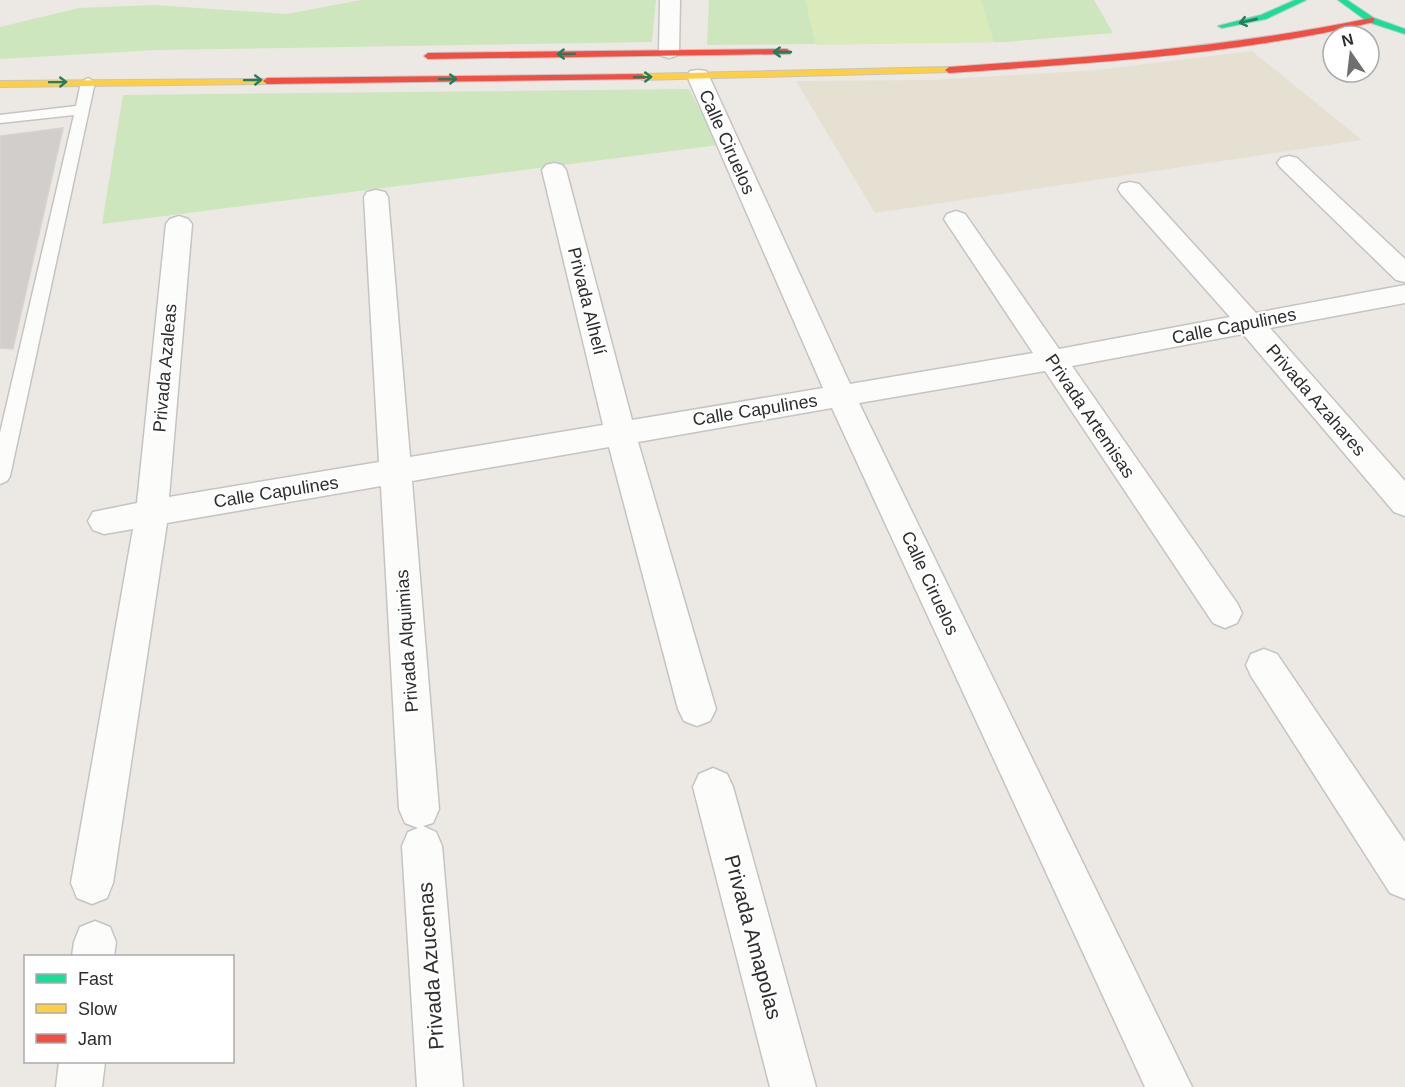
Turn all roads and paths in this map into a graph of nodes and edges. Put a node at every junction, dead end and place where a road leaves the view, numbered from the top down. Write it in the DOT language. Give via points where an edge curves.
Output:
graph roads {
  1 [pos="670,0"];
  2 [pos="1302,0"];
  3 [pos="1342,0"];
  4 [pos="1371,20"];
  5 [pos="1202,29"];
  6 [pos="1401,31"];
  7 [pos="1405,42"];
  8 [pos="669,52"];
  9 [pos="797,52"];
  10 [pos="409,56"];
  11 [pos="698,76"];
  12 [pos="88,82"];
  13 [pos="0,84"];
  14 [pos="81,110"];
  15 [pos="0,119"];
  16 [pos="1289,163"];
  17 [pos="554,170"];
  18 [pos="1130,189"];
  19 [pos="376,197"];
  20 [pos="956,219"];
  21 [pos="179,224"];
  22 [pos="1405,274"];
  23 [pos="1405,294"];
  24 [pos="1249,322"];
  25 [pos="1052,360"];
  26 [pos="841,396"];
  27 [pos="620,432"];
  28 [pos="396,473"];
  29 [pos="0,476"];
  30 [pos="1405,503"];
  31 [pos="152,513"];
  32 [pos="104,521"];
  33 [pos="1225,613"];
  34 [pos="1264,665"];
  35 [pos="698,709"];
  36 [pos="712,787"];
  37 [pos="420,828"];
  38 [pos="1405,878"];
  39 [pos="92,883"];
  40 [pos="82,1063"];
  41 [pos="79,1087"];
  42 [pos="440,1087"];
  43 [pos="793,1087"];
  44 [pos="1169,1087"];
  1 -- 8 [label="street"];
  2 -- 5 [label="main road, one-way" via="1249,21"];
  3 -- 4 [label="main road"];
  4 -- 6 [label="main road"];
  4 -- 11 [label="main road" via="1225,45 1058,62 933,71"];
  6 -- 7 [label="main road"];
  9 -- 8 [label="main road, one-way"];
  8 -- 10 [label="main road, one-way"];
  12 -- 11 [label="main road, one-way"];
  11 -- 26 [label="street, Calle Ciruelos"];
  13 -- 12 [label="main road, one-way"];
  12 -- 14 [label="lane"];
  14 -- 15 [label="lane"];
  14 -- 29 [label="lane"];
  16 -- 22 [label="street"];
  17 -- 27 [label="street, Privada Alhelí"];
  18 -- 24 [label="street, Privada Azahares"];
  19 -- 28 [label="street, Privada Alquimias"];
  20 -- 25 [label="street, Privada Artemisas"];
  21 -- 31 [label="street, Privada Azaleas"];
  23 -- 24 [label="street, Calle Capulines"];
  24 -- 25 [label="street, Calle Capulines"];
  24 -- 30 [label="street, Privada Azahares"];
  25 -- 26 [label="street, Calle Capulines"];
  25 -- 33 [label="street, Privada Artemisas"];
  26 -- 27 [label="street, Calle Capulines"];
  26 -- 44 [label="street, Calle Ciruelos"];
  27 -- 28 [label="street, Calle Capulines"];
  27 -- 35 [label="street, Privada Alhelí"];
  28 -- 31 [label="street, Calle Capulines"];
  28 -- 37 [label="street, Privada Alquimias"];
  31 -- 32 [label="street, Calle Capulines"];
  31 -- 39 [label="street, Privada Azaleas"];
  34 -- 38 [label="street"];
  36 -- 43 [label="street, Privada Amapolas"];
  37 -- 42 [label="street, Privada Azucenas"];
  40 -- 41 [label="street"];
}
